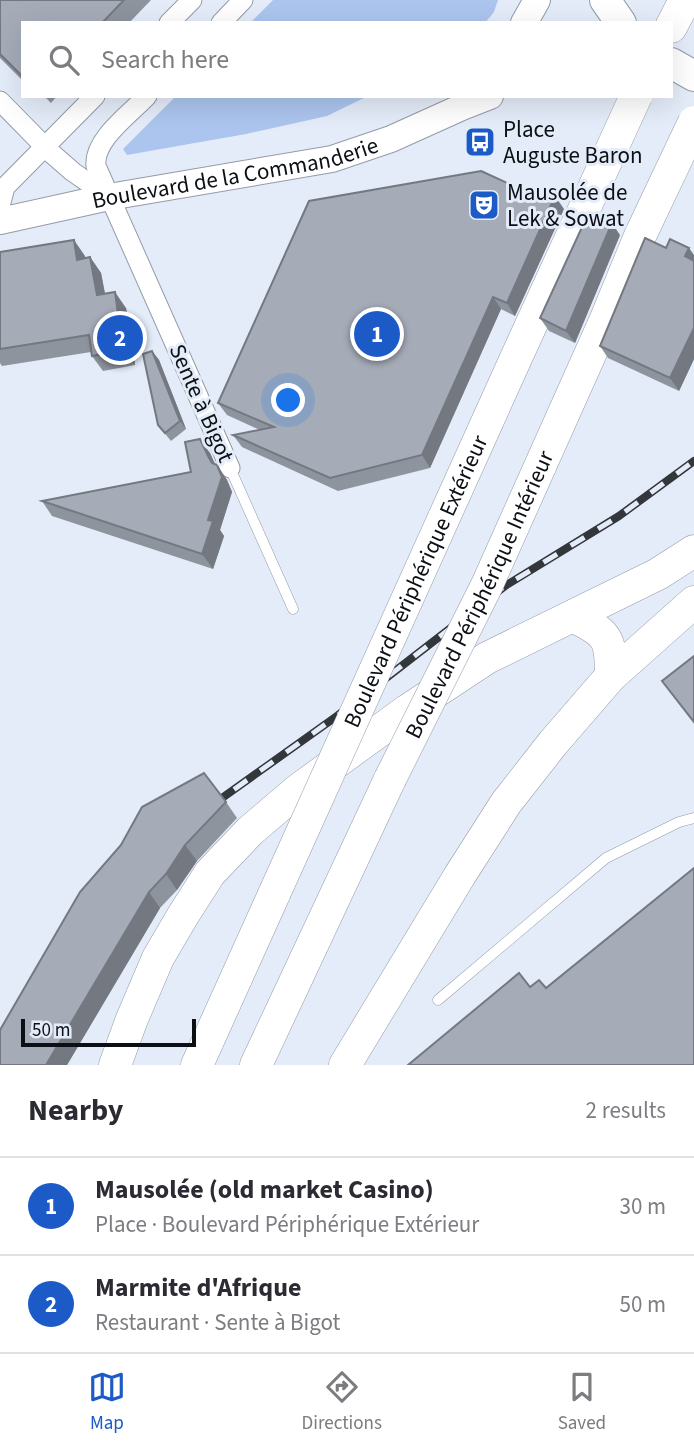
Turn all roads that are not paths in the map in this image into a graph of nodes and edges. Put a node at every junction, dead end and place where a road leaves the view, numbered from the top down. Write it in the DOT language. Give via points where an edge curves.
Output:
graph roads {
  1 [pos="192,0"];
  2 [pos="243,0"];
  3 [pos="537,0"];
  4 [pos="605,0"];
  5 [pos="685,0"];
  6 [pos="171,21"];
  7 [pos="223,21"];
  8 [pos="525,21"];
  9 [pos="620,21"];
  10 [pos="673,23"];
  11 [pos="673,64"];
  12 [pos="694,76"];
  13 [pos="93,98"];
  14 [pos="145,98"];
  15 [pos="635,98"];
  16 [pos="0,101"];
  17 [pos="466,101"];
  18 [pos="694,122"];
  19 [pos="44,147"];
  20 [pos="109,197"];
  21 [pos="0,206"];
  22 [pos="0,221"];
  23 [pos="230,468"];
  24 [pos="694,551"];
  25 [pos="694,602"];
  26 [pos="293,609"];
  27 [pos="573,616"];
  28 [pos="611,676"];
  29 [pos="694,818"];
  30 [pos="438,1000"];
  31 [pos="115,1065"];
  32 [pos="197,1065"];
  33 [pos="256,1065"];
  34 [pos="345,1065"];
  1 -- 6 [label="street"];
  2 -- 7 [label="street"];
  3 -- 8 [label="main road"];
  4 -- 9 [label="main road"];
  5 -- 10 [label="highway"];
  11 -- 12 [label="main road"];
  13 -- 19 [label="street"];
  14 -- 20 [label="street, Sente à Bigot" via="97,151 96,166"];
  15 -- 32 [label="highway, Boulevard Périphérique Extérieur, bridge"];
  16 -- 19 [label="street"];
  17 -- 20 [label="main road, Boulevard de la Commanderie" via="391,139 332,159"];
  18 -- 33 [label="highway, Boulevard Périphérique Intérieur, bridge" via="486,585"];
  19 -- 20 [label="street"];
  19 -- 21 [label="street" via="5,187"];
  20 -- 22 [label="main road, Boulevard de la Commanderie"];
  20 -- 23 [label="street, Sente à Bigot"];
  23 -- 26 [label="lane, Sente à Bigot"];
  24 -- 27 [label="highway" via="658,575"];
  25 -- 28 [label="highway"];
  27 -- 28 [label="highway" via="602,633 611,650"];
  27 -- 31 [label="highway" via="487,658 408,710 250,831 210,873 158,958"];
  28 -- 34 [label="highway" via="506,803"];
  29 -- 30 [label="lane" via="606,858"];
}
